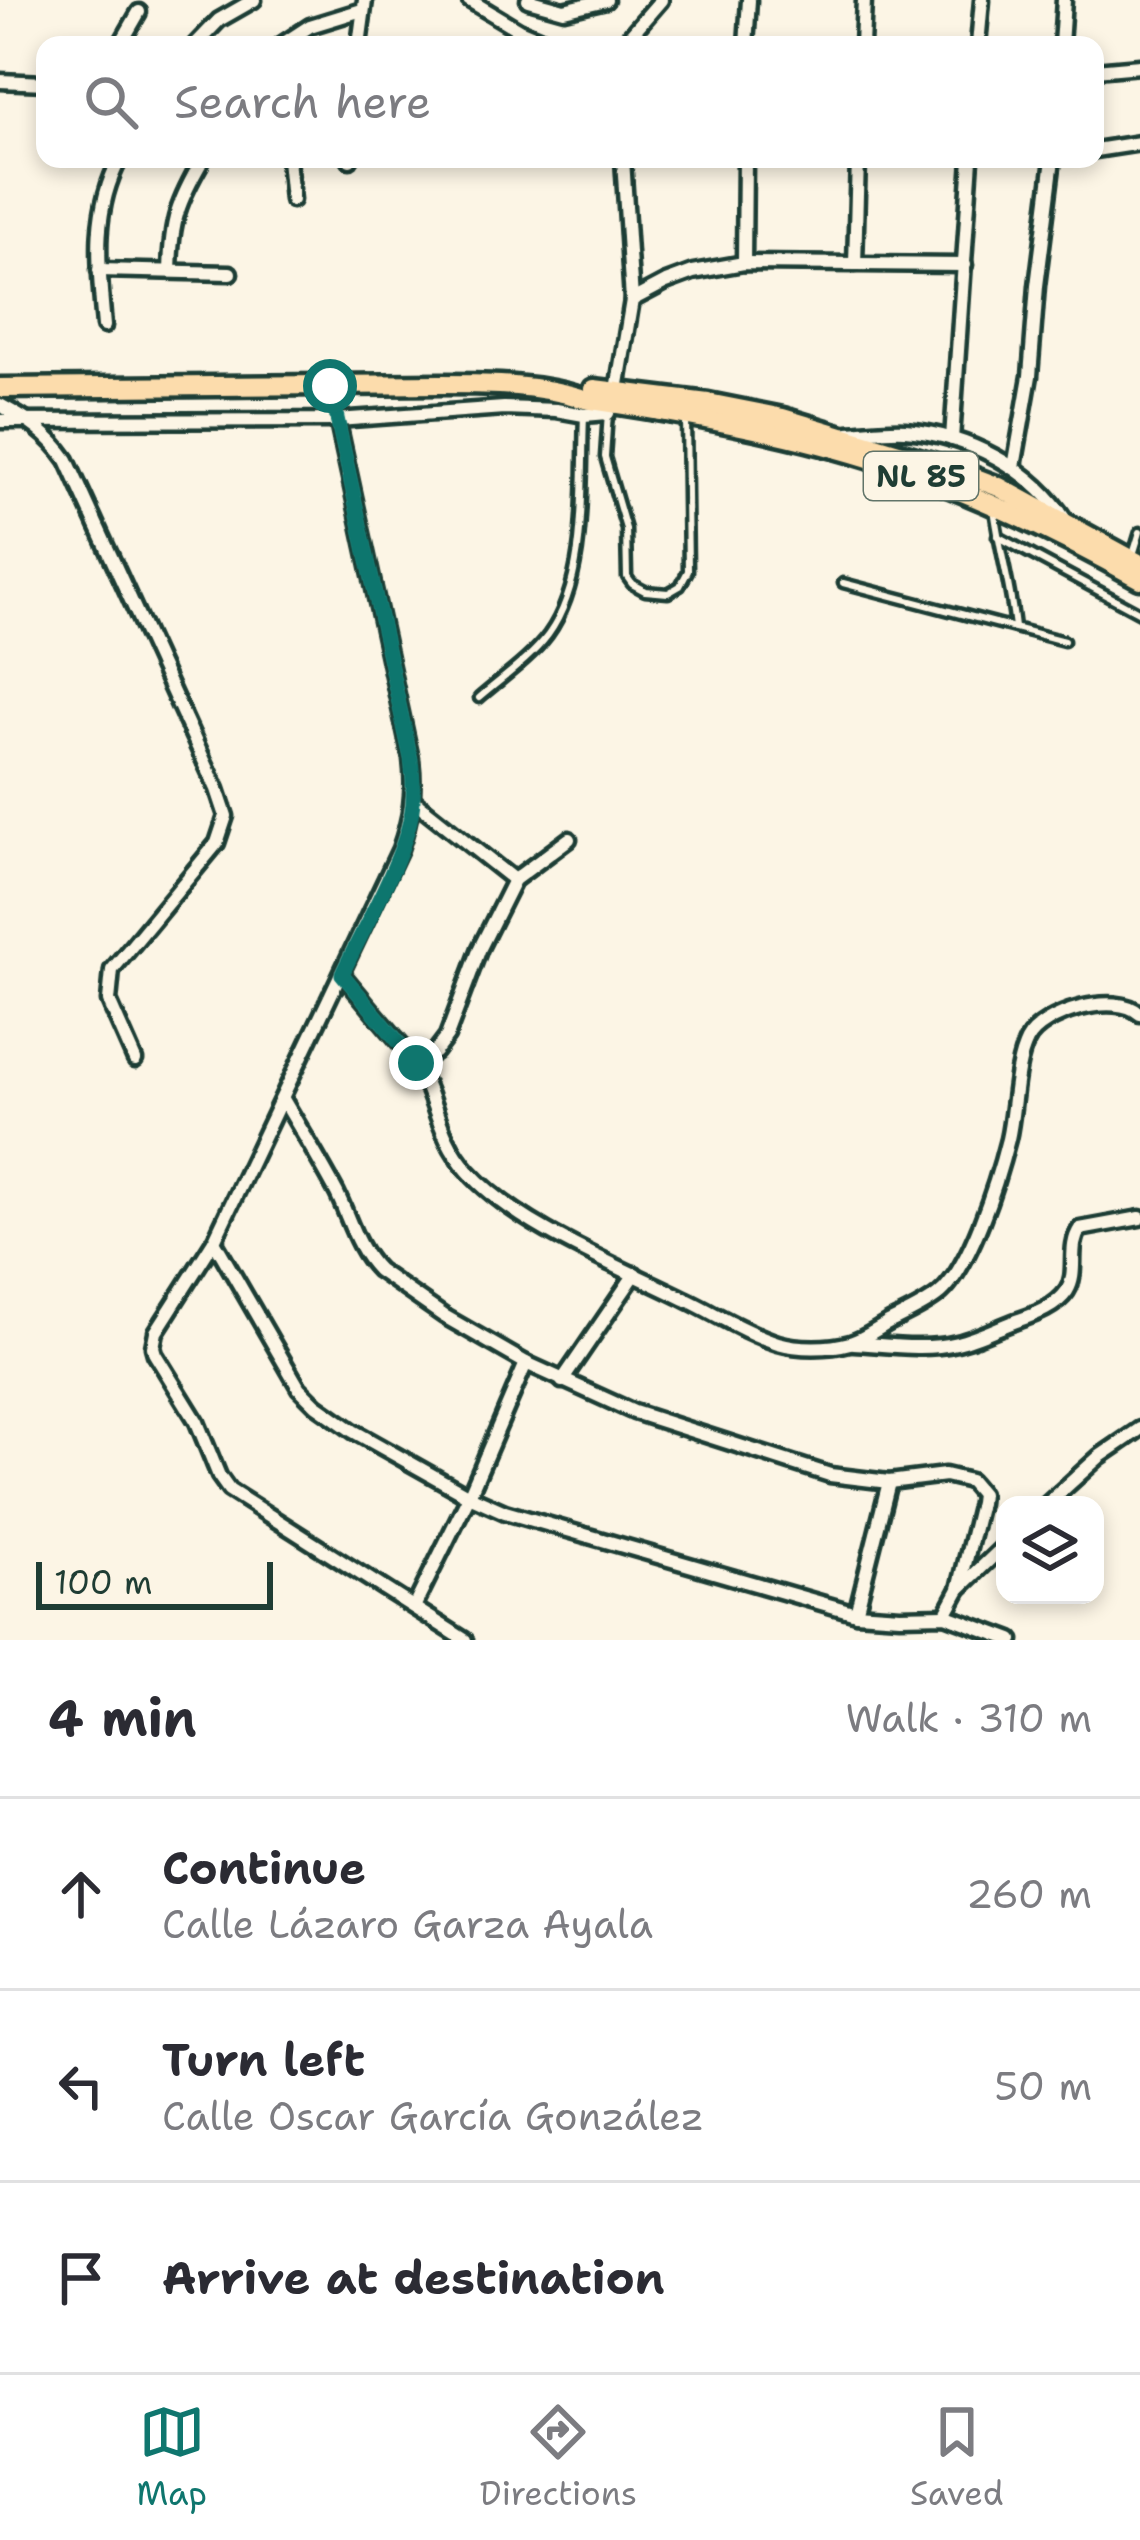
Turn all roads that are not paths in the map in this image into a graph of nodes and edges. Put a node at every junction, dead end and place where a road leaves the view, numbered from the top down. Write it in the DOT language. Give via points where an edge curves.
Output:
graph roads {
  1 [pos="254,0"];
  2 [pos="469,0"];
  3 [pos="528,0"];
  4 [pos="606,0"];
  5 [pos="661,0"];
  6 [pos="749,0"];
  7 [pos="864,0"];
  8 [pos="982,0"];
  9 [pos="1064,0"];
  10 [pos="364,5"];
  11 [pos="139,12"];
  12 [pos="125,36"];
  13 [pos="204,36"];
  14 [pos="295,36"];
  15 [pos="360,36"];
  16 [pos="533,36"];
  17 [pos="630,36"];
  18 [pos="747,36"];
  19 [pos="862,36"];
  20 [pos="979,36"];
  21 [pos="1062,36"];
  22 [pos="1140,66"];
  23 [pos="1104,69"];
  24 [pos="0,81"];
  25 [pos="36,83"];
  26 [pos="1140,143"];
  27 [pos="1104,149"];
  28 [pos="115,168"];
  29 [pos="198,168"];
  30 [pos="289,168"];
  31 [pos="624,168"];
  32 [pos="745,168"];
  33 [pos="858,168"];
  34 [pos="970,168"];
  35 [pos="1052,168"];
  36 [pos="292,200"];
  37 [pos="744,263"];
  38 [pos="854,264"];
  39 [pos="965,265"];
  40 [pos="99,270"];
  41 [pos="170,271"];
  42 [pos="230,273"];
  43 [pos="632,300"];
  44 [pos="104,326"];
  45 [pos="330,386"];
  46 [pos="0,388"];
  47 [pos="586,401"];
  48 [pos="613,402"];
  49 [pos="0,405"];
  50 [pos="687,409"];
  51 [pos="337,420"];
  52 [pos="0,421"];
  53 [pos="30,421"];
  54 [pos="841,434"];
  55 [pos="952,439"];
  56 [pos="1014,466"];
  57 [pos="996,496"];
  58 [pos="1067,522"];
  59 [pos="1140,532"];
  60 [pos="997,536"];
  61 [pos="1135,569"];
  62 [pos="843,583"];
  63 [pos="1140,613"];
  64 [pos="1015,628"];
  65 [pos="1064,641"];
  66 [pos="479,698"];
  67 [pos="413,800"];
  68 [pos="569,839"];
  69 [pos="514,880"];
  70 [pos="342,974"];
  71 [pos="1137,1011"];
  72 [pos="135,1060"];
  73 [pos="416,1063"];
  74 [pos="283,1100"];
  75 [pos="1140,1218"];
  76 [pos="214,1241"];
  77 [pos="635,1274"];
  78 [pos="850,1343"];
  79 [pos="526,1364"];
  80 [pos="562,1381"];
  81 [pos="1140,1429"];
  82 [pos="889,1482"];
  83 [pos="470,1496"];
  84 [pos="1056,1496"];
  85 [pos="996,1553"];
  86 [pos="959,1588"];
  87 [pos="414,1606"];
  88 [pos="856,1613"];
  89 [pos="945,1615"];
  90 [pos="465,1640"];
  91 [pos="1012,1640"];
  1 -- 13 [label="street"];
  2 -- 16 [label="street"];
  3 -- 4 [label="street" via="564,10"];
  5 -- 17 [label="street"];
  6 -- 18 [label="street"];
  7 -- 19 [label="street"];
  8 -- 20 [label="street"];
  9 -- 21 [label="street"];
  10 -- 14 [label="street"];
  10 -- 15 [label="street"];
  11 -- 12 [label="street"];
  22 -- 23 [label="street"];
  24 -- 25 [label="street"];
  26 -- 27 [label="street"];
  28 -- 40 [label="street" via="99,226"];
  29 -- 41 [label="street" via="173,222"];
  30 -- 36 [label="street"];
  31 -- 43 [label="street"];
  32 -- 37 [label="street"];
  33 -- 38 [label="street"];
  34 -- 39 [label="street"];
  35 -- 56 [label="street"];
  37 -- 38 [label="street"];
  37 -- 43 [label="street" via="693,272"];
  38 -- 39 [label="street"];
  39 -- 55 [label="street"];
  40 -- 41 [label="street"];
  40 -- 44 [label="street"];
  41 -- 42 [label="street"];
  43 -- 48 [label="street"];
  45 -- 46 [label="main road, NL 85"];
  45 -- 47 [label="main road, NL 85" via="492,384"];
  45 -- 51 [label="street"];
  47 -- 48 [label="main road, NL 85"];
  47 -- 51 [label="street" via="556,410"];
  47 -- 66 [label="lane" via="567,597 547,637"];
  48 -- 50 [label="main road, NL 85"];
  48 -- 50 [label="lane" via="604,457 626,529 627,577 638,589 668,593 688,571"];
  49 -- 53 [label="street"];
  50 -- 54 [label="main road, NL 85" via="783,418"];
  50 -- 57 [label="main road, NL 85"];
  51 -- 53 [label="street"];
  51 -- 67 [label="street" via="411,759"];
  52 -- 53 [label="street"];
  53 -- 72 [label="street" via="67,460 226,816 217,843 112,970 109,1001"];
  54 -- 55 [label="street" via="905,430"];
  54 -- 57 [label="main road, NL 85" via="952,469"];
  55 -- 56 [label="street"];
  56 -- 58 [label="street"];
  57 -- 58 [label="main road, NL 85"];
  57 -- 60 [label="lane"];
  57 -- 61 [label="main road, NL 85"];
  58 -- 61 [label="main road, NL 85"];
  59 -- 61 [label="lane"];
  60 -- 63 [label="lane"];
  60 -- 64 [label="lane"];
  62 -- 64 [label="lane"];
  64 -- 65 [label="lane"];
  67 -- 69 [label="street"];
  67 -- 70 [label="street" via="400,849"];
  68 -- 69 [label="street"];
  69 -- 73 [label="street" via="447,1036"];
  70 -- 73 [label="street"];
  70 -- 74 [label="street"];
  71 -- 78 [label="street" via="1100,1005 1046,1020 1028,1038 1008,1139 962,1266 938,1295"];
  73 -- 77 [label="street" via="444,1136 488,1192"];
  74 -- 76 [label="street"];
  74 -- 79 [label="street" via="369,1261"];
  75 -- 78 [label="street" via="1080,1229 1068,1290 1032,1315 957,1343"];
  76 -- 83 [label="street" via="316,1405"];
  76 -- 87 [label="street" via="153,1347 219,1476"];
  77 -- 78 [label="street" via="783,1345"];
  77 -- 80 [label="street"];
  79 -- 80 [label="street"];
  79 -- 83 [label="street"];
  80 -- 82 [label="street" via="830,1475"];
  81 -- 84 [label="street"];
  82 -- 86 [label="street" via="945,1475 976,1486 980,1503"];
  82 -- 88 [label="street"];
  83 -- 87 [label="street"];
  83 -- 88 [label="street"];
  85 -- 86 [label="street"];
  86 -- 89 [label="street"];
  87 -- 90 [label="street"];
  88 -- 89 [label="street"];
  89 -- 91 [label="street"];
}
